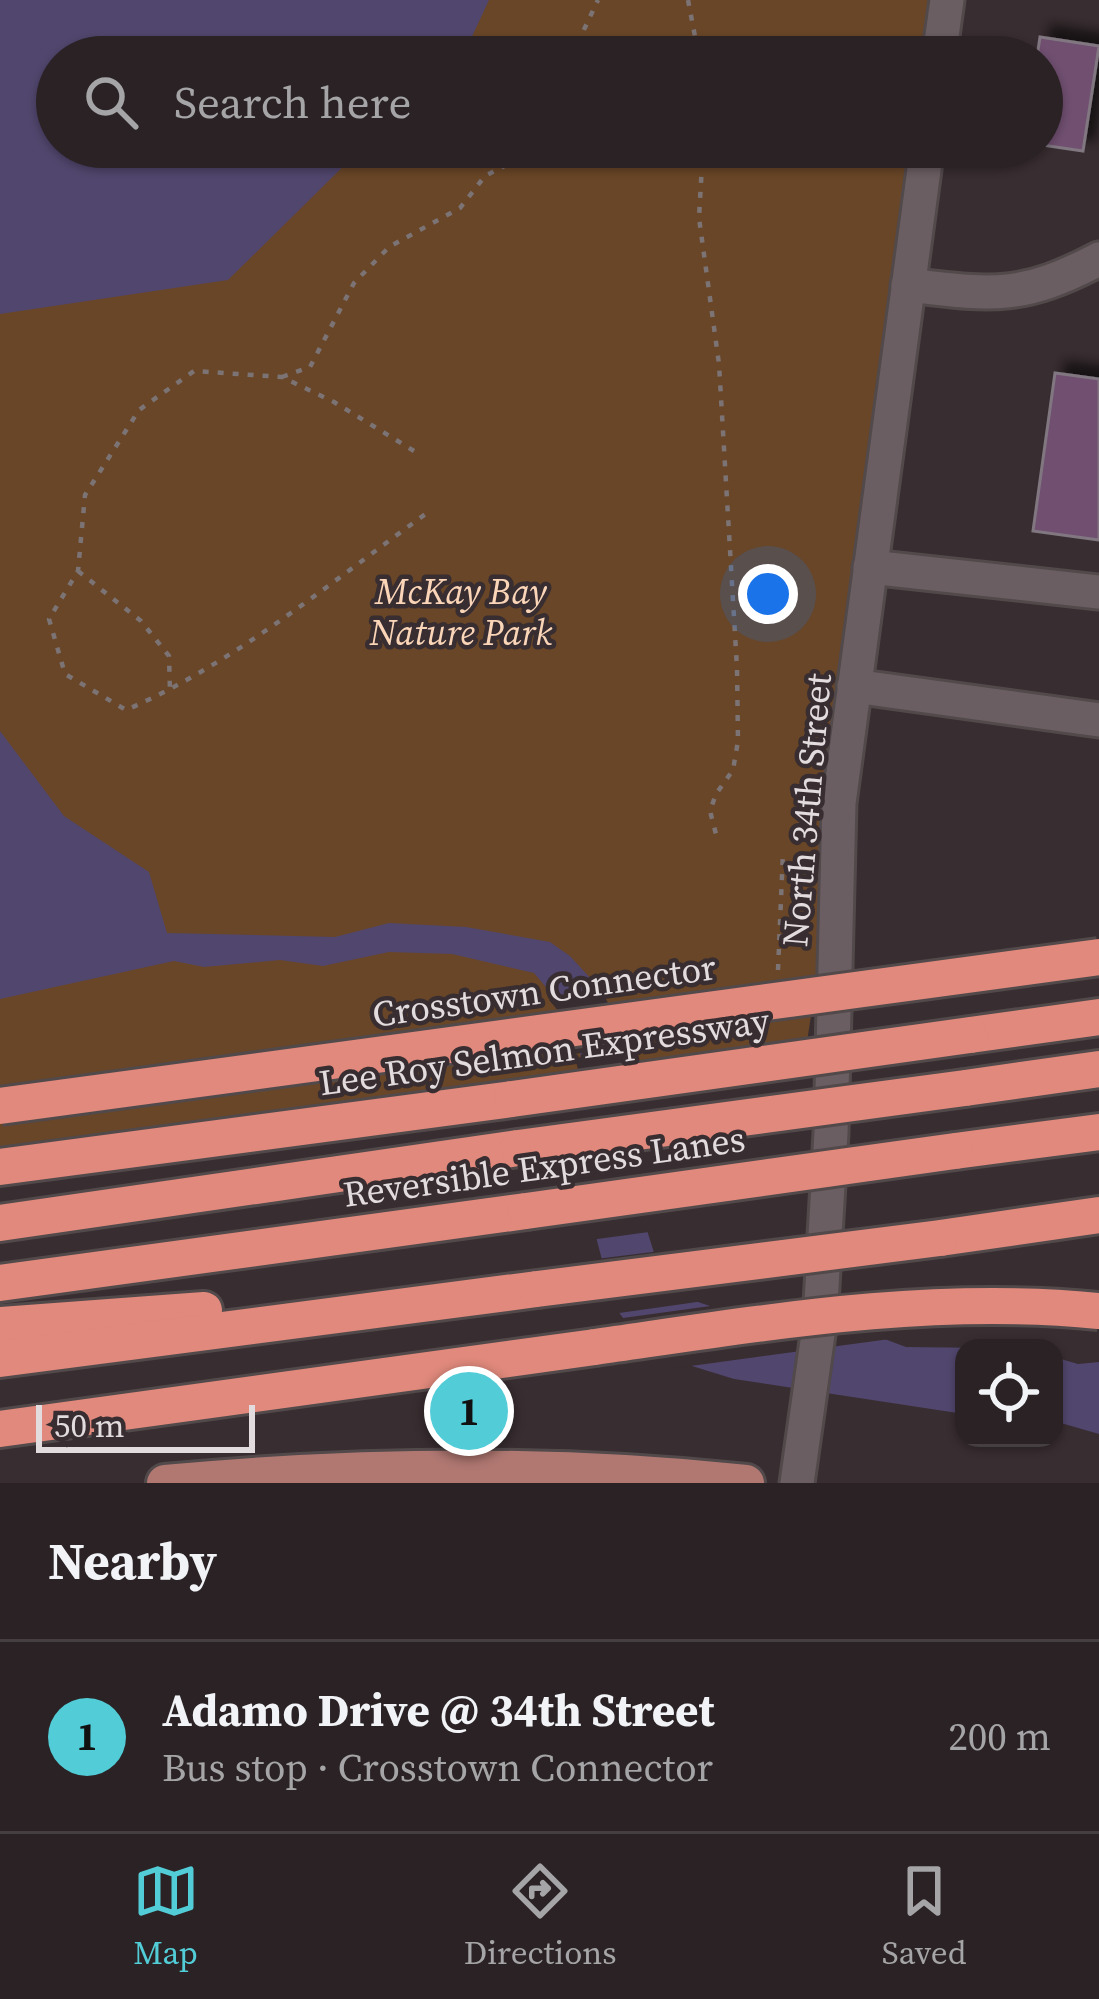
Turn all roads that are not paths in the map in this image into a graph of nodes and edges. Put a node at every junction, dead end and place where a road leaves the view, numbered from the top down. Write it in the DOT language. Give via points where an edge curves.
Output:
graph roads {
  1 [pos="947,0"];
  2 [pos="942,36"];
  3 [pos="924,168"];
  4 [pos="1099,260"];
  5 [pos="908,285"];
  6 [pos="870,567"];
  7 [pos="1099,592"];
  8 [pos="854,686"];
  9 [pos="1099,720"];
  10 [pos="1099,957"];
  11 [pos="1099,1017"];
  12 [pos="1099,1069"];
  13 [pos="0,1106"];
  14 [pos="1099,1132"];
  15 [pos="0,1167"];
  16 [pos="1099,1215"];
  17 [pos="0,1223"];
  18 [pos="0,1283"];
  19 [pos="537,1289"];
  20 [pos="1099,1311"];
  21 [pos="0,1325"];
  22 [pos="0,1359"];
  23 [pos="0,1429"];
  24 [pos="165,1483"];
  25 [pos="746,1483"];
  26 [pos="797,1483"];
  1 -- 2 [label="street"];
  3 -- 5 [label="street, North 34th Street"];
  4 -- 5 [label="street" via="1014,293"];
  5 -- 6 [label="street, North 34th Street"];
  6 -- 7 [label="street"];
  6 -- 8 [label="street, North 34th Street"];
  8 -- 9 [label="street"];
  8 -- 26 [label="street, North 34th Street" via="839,803 820,1320"];
  10 -- 13 [label="highway, Crosstown Connector, bridge"];
  11 -- 15 [label="highway, Lee Roy Selmon Expressway, bridge"];
  12 -- 17 [label="highway, bridge"];
  14 -- 18 [label="highway, Reversible Express Lanes, bridge"];
  16 -- 19 [label="highway, bridge"];
  19 -- 21 [label="highway"];
  19 -- 22 [label="highway"];
  20 -- 23 [label="highway, bridge" via="920,1305 838,1313"];
  24 -- 25 [label="main road" via="511,1466"];
}
